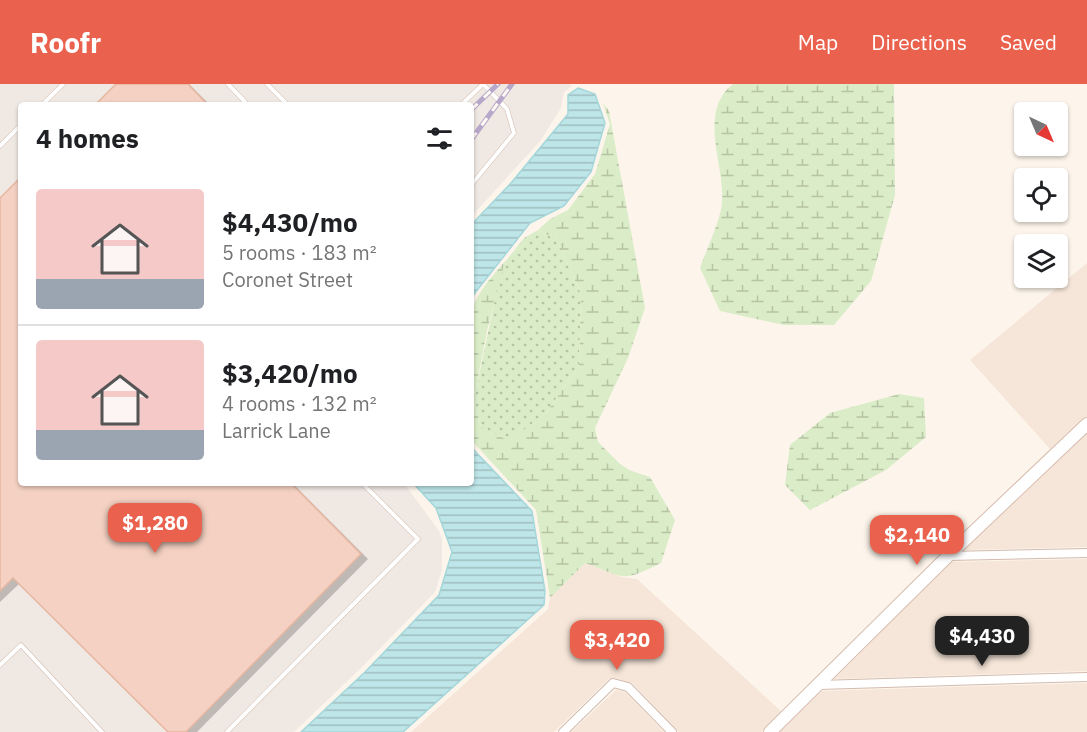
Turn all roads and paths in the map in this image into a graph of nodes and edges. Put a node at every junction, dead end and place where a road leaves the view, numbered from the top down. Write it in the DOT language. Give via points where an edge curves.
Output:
graph roads {
  1 [pos="63,84"];
  2 [pos="228,84"];
  3 [pos="267,84"];
  4 [pos="483,84"];
  5 [pos="45,102"];
  6 [pos="245,102"];
  7 [pos="285,102"];
  8 [pos="464,102"];
  9 [pos="18,128"];
  10 [pos="0,146"];
  11 [pos="474,180"];
  12 [pos="1087,424"];
  13 [pos="365,486"];
  14 [pos="1087,553"];
  15 [pos="948,556"];
  16 [pos="0,665"];
  17 [pos="1087,677"];
  18 [pos="819,685"];
  19 [pos="102,732"];
  20 [pos="227,732"];
  21 [pos="563,732"];
  22 [pos="672,732"];
  23 [pos="770,732"];
  1 -- 5 [label="lane"];
  2 -- 6 [label="lane"];
  3 -- 7 [label="lane"];
  4 -- 8 [label="lane"];
  4 -- 11 [label="lane" via="507,109 514,133"];
  9 -- 10 [label="lane"];
  12 -- 15 [label="street"];
  13 -- 20 [label="lane" via="418,539"];
  14 -- 15 [label="street"];
  15 -- 18 [label="street"];
  16 -- 19 [label="lane" via="21,645"];
  17 -- 18 [label="street"];
  18 -- 23 [label="street"];
  21 -- 22 [label="street" via="614,684 628,687"];
}
